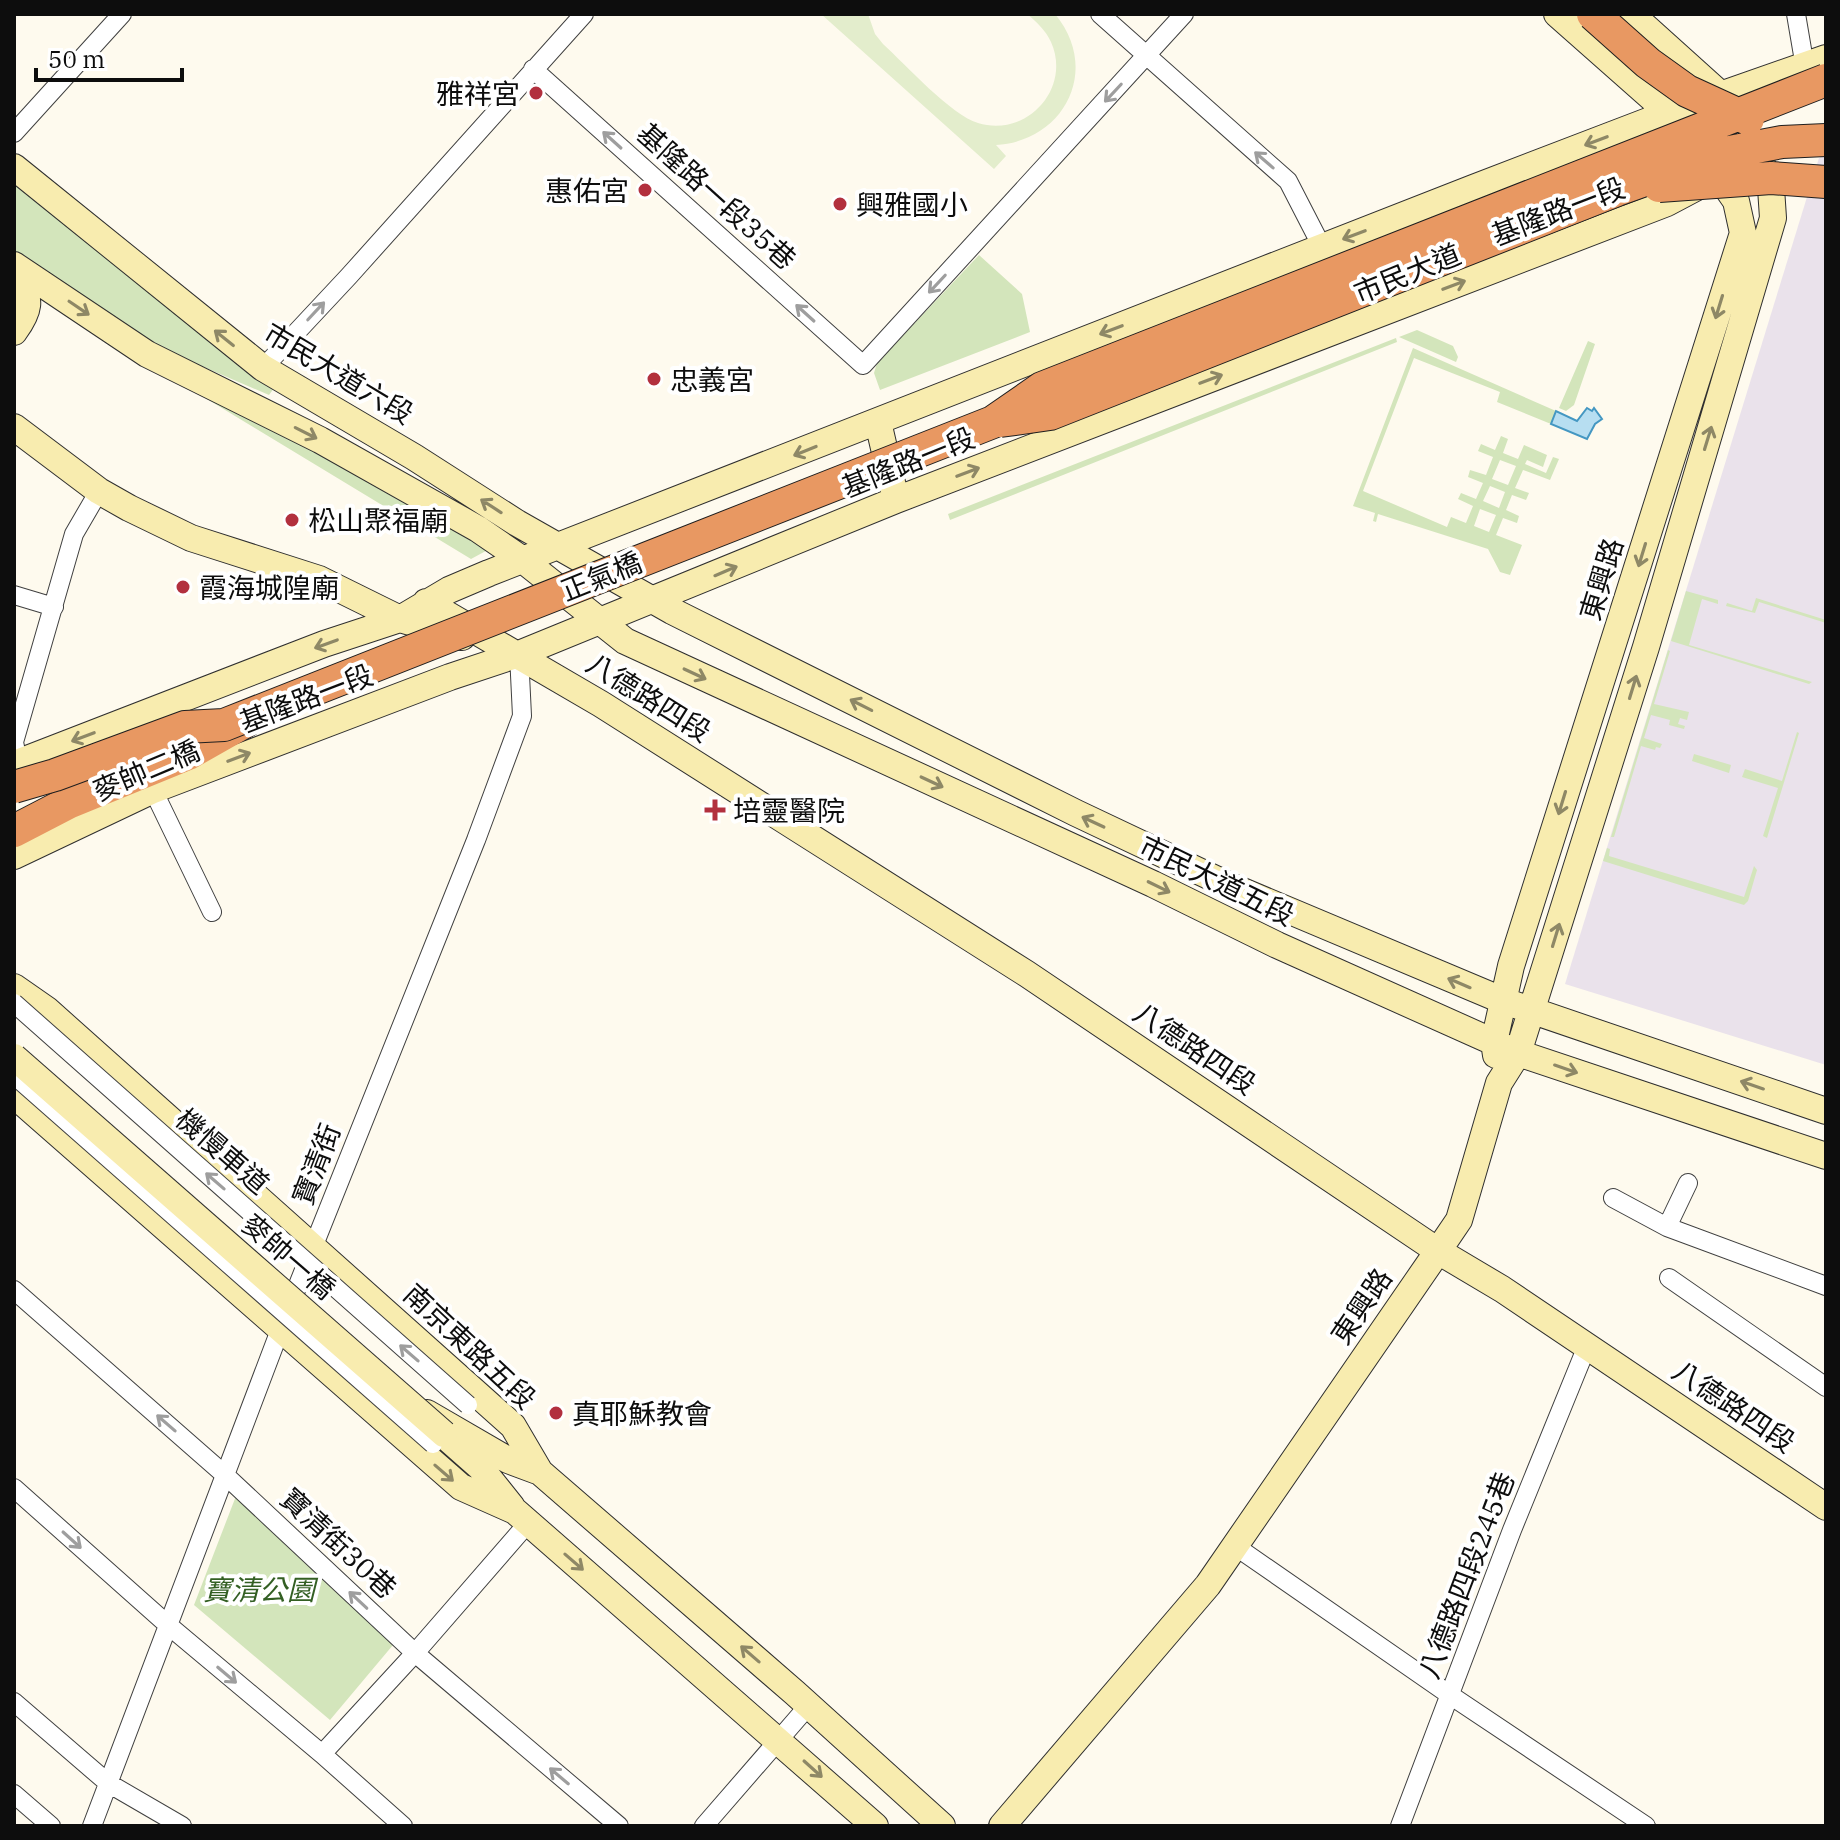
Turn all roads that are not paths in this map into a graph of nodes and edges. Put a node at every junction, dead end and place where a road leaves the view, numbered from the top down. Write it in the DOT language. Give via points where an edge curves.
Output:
graph roads {
  1 [pos="122,14"];
  2 [pos="584,14"];
  3 [pos="1100,14"];
  4 [pos="1184,14"];
  5 [pos="1557,14"];
  6 [pos="1593,14"];
  7 [pos="1631,14"];
  8 [pos="1796,14"];
  9 [pos="1146,56"];
  10 [pos="533,69"];
  11 [pos="1819,69"];
  12 [pos="1728,105"];
  13 [pos="1678,124"];
  14 [pos="1826,126"];
  15 [pos="14,133"];
  16 [pos="1826,140"];
  17 [pos="1826,148"];
  18 [pos="1759,156"];
  19 [pos="14,167"];
  20 [pos="1719,176"];
  21 [pos="1826,182"];
  22 [pos="1322,247"];
  23 [pos="14,265"];
  24 [pos="14,280"];
  25 [pos="14,332"];
  26 [pos="263,368"];
  27 [pos="878,422"];
  28 [pos="989,423"];
  29 [pos="14,427"];
  30 [pos="99,491"];
  31 [pos="896,500"];
  32 [pos="558,546"];
  33 [pos="523,560"];
  34 [pos="14,595"];
  35 [pos="654,600"];
  36 [pos="426,602"];
  37 [pos="54,607"];
  38 [pos="400,619"];
  39 [pos="597,622"];
  40 [pos="519,654"];
  41 [pos="275,705"];
  42 [pos="224,725"];
  43 [pos="15,771"];
  44 [pos="153,790"];
  45 [pos="14,794"];
  46 [pos="14,801"];
  47 [pos="14,822"];
  48 [pos="14,831"];
  49 [pos="14,856"];
  50 [pos="212,912"];
  51 [pos="14,987"];
  52 [pos="1504,1001"];
  53 [pos="14,1003"];
  54 [pos="1532,1010"];
  55 [pos="1494,1042"];
  56 [pos="14,1047"];
  57 [pos="1518,1053"];
  58 [pos="14,1057"];
  59 [pos="14,1075"];
  60 [pos="1499,1083"];
  61 [pos="14,1095"];
  62 [pos="1826,1111"];
  63 [pos="1826,1156"];
  64 [pos="1688,1183"];
  65 [pos="1613,1198"];
  66 [pos="1667,1227"];
  67 [pos="313,1246"];
  68 [pos="1438,1251"];
  69 [pos="1669,1278"];
  70 [pos="1826,1286"];
  71 [pos="14,1290"];
  72 [pos="280,1330"];
  73 [pos="1587,1346"];
  74 [pos="1826,1387"];
  75 [pos="468,1405"];
  76 [pos="438,1439"];
  77 [pos="540,1472"];
  78 [pos="225,1475"];
  79 [pos="14,1488"];
  80 [pos="1826,1507"];
  81 [pos="522,1517"];
  82 [pos="1235,1546"];
  83 [pos="168,1625"];
  84 [pos="415,1653"];
  85 [pos="1450,1695"];
  86 [pos="14,1702"];
  87 [pos="809,1705"];
  88 [pos="778,1740"];
  89 [pos="322,1754"];
  90 [pos="108,1783"];
  91 [pos="14,1794"];
  92 [pos="51,1826"];
  93 [pos="92,1826"];
  94 [pos="182,1826"];
  95 [pos="403,1826"];
  96 [pos="619,1826"];
  97 [pos="704,1826"];
  98 [pos="875,1826"];
  99 [pos="942,1826"];
  100 [pos="1002,1826"];
  101 [pos="1400,1826"];
  102 [pos="1646,1826"];
  1 -- 15 [label="street"];
  2 -- 10 [label="street"];
  3 -- 9 [label="street"];
  4 -- 9 [label="street"];
  5 -- 13 [label="street, 東興路"];
  6 -- 17 [label="highway, bridge" via="1648,63 1704,101"];
  7 -- 12 [label="street, 東興路"];
  8 -- 11 [label="street"];
  9 -- 10 [label="street, 基隆路一段35巷, one-way" via="863,365"];
  22 -- 9 [label="street, one-way" via="1288,181"];
  26 -- 10 [label="street, one-way"];
  11 -- 12 [label="street"];
  11 -- 28 [label="highway, bridge" via="1042,388"];
  12 -- 13 [label="highway"];
  12 -- 18 [label="street, 東興路"];
  13 -- 20 [label="street, 東興路"];
  13 -- 22 [label="street, 基隆路一段, one-way"];
  13 -- 28 [label="highway, bridge" via="1638,154 1035,391"];
  14 -- 18 [label="street, 基隆路一段"];
  16 -- 28 [label="highway, 市民大道, bridge" via="1714,155 1050,414"];
  18 -- 20 [label="street, 基隆路一段"];
  54 -- 18 [label="street, 東興路, one-way" via="1773,218 1771,188"];
  26 -- 19 [label="street, 市民大道六段, one-way"];
  31 -- 20 [label="street, 基隆路一段, one-way" via="1661,205"];
  20 -- 52 [label="street, 東興路, one-way" via="1736,201 1743,233"];
  21 -- 28 [label="highway, 市民大道, bridge" via="1740,179 1654,186 1609,196 1043,417"];
  22 -- 27 [label="street, 基隆路一段, one-way"];
  23 -- 33 [label="street, one-way" via="147,354 320,440"];
  24 -- 25 [label="street" via="29,302"];
  32 -- 26 [label="street, 市民大道六段, one-way"];
  27 -- 31 [label="street"];
  27 -- 32 [label="street, 基隆路一段, one-way"];
  28 -- 41 [label="highway, 正氣橋, bridge"];
  28 -- 42 [label="highway, 正氣橋, bridge"];
  29 -- 30 [label="street, 八德路四段"];
  30 -- 37 [label="street" via="74,534"];
  30 -- 38 [label="street, 八德路四段" via="191,538 319,579"];
  35 -- 31 [label="street, 基隆路一段, one-way"];
  32 -- 33 [label="street, 基隆路一段"];
  32 -- 35 [label="street, 市民大道六段"];
  33 -- 36 [label="street, 基隆路一段"];
  33 -- 39 [label="street"];
  34 -- 37 [label="street"];
  35 -- 39 [label="street, 基隆路一段"];
  52 -- 35 [label="street, 市民大道五段, one-way" via="1228,885"];
  36 -- 38 [label="street, 基隆路一段"];
  36 -- 40 [label="street, 八德路四段"];
  37 -- 43 [label="street" via="14,742"];
  38 -- 40 [label="street, 八德路四段"];
  38 -- 43 [label="street, 基隆路一段, one-way" via="324,644"];
  38 -- 46 [label="street" via="392,654"];
  39 -- 40 [label="street, 基隆路一段"];
  39 -- 55 [label="street, 市民大道五段, one-way" via="625,641"];
  44 -- 40 [label="street, 基隆路一段, one-way"];
  40 -- 67 [label="street, 寶清街" via="522,716"];
  40 -- 68 [label="street, 八德路四段" via="1027,974"];
  41 -- 45 [label="highway, 正氣橋, bridge" via="177,729"];
  41 -- 48 [label="highway, 麥帥二橋, bridge" via="188,754"];
  42 -- 43 [label="highway, 正氣橋, bridge" via="185,727 55,775"];
  42 -- 47 [label="highway, 麥帥二橋" via="194,750"];
  44 -- 49 [label="street, 基隆路一段"];
  44 -- 50 [label="street"];
  51 -- 67 [label="street, 南京東路五段" via="47,1010"];
  52 -- 54 [label="street, 市民大道五段"];
  52 -- 55 [label="street, 東興路"];
  75 -- 53 [label="street, 機慢車道, one-way, bridge"];
  54 -- 57 [label="street, 東興路"];
  62 -- 54 [label="street, 市民大道五段, one-way"];
  55 -- 57 [label="street, 市民大道五段"];
  55 -- 60 [label="street, 東興路"];
  56 -- 77 [label="street, 麥帥一橋, bridge" via="424,1411 508,1460"];
  57 -- 60 [label="street, 東興路"];
  57 -- 63 [label="street, 市民大道五段, one-way"];
  58 -- 76 [label="street, 麥帥一橋, bridge"];
  59 -- 76 [label="street, bridge"];
  60 -- 68 [label="street, 東興路" via="1459,1220"];
  61 -- 72 [label="street"];
  64 -- 66 [label="street"];
  65 -- 66 [label="street"];
  66 -- 70 [label="street"];
  67 -- 72 [label="street, 寶清街"];
  67 -- 77 [label="street, 南京東路五段" via="513,1426"];
  68 -- 73 [label="street, 八德路四段"];
  68 -- 82 [label="street, 東興路"];
  69 -- 74 [label="street"];
  78 -- 71 [label="street, 寶清街30巷, one-way"];
  72 -- 78 [label="street, 寶清街"];
  72 -- 81 [label="street, one-way" via="461,1487"];
  73 -- 80 [label="street, 八德路四段"];
  73 -- 85 [label="street, 八德路四段245巷"];
  76 -- 81 [label="street, 麥帥一橋" via="480,1467"];
  87 -- 77 [label="street, 南京東路五段, one-way"];
  78 -- 83 [label="street, 寶清街"];
  84 -- 78 [label="street, 寶清街30巷, one-way"];
  79 -- 83 [label="street, one-way"];
  81 -- 84 [label="street"];
  81 -- 88 [label="street, one-way"];
  82 -- 85 [label="street"];
  82 -- 100 [label="street, 東興路" via="1208,1585"];
  83 -- 89 [label="street, one-way"];
  83 -- 90 [label="street, 寶清街"];
  84 -- 89 [label="street"];
  96 -- 84 [label="street, 寶清街30巷, one-way"];
  85 -- 101 [label="street, 八德路四段245巷"];
  85 -- 102 [label="street"];
  86 -- 90 [label="street"];
  87 -- 88 [label="street"];
  87 -- 99 [label="street, 南京東路五段"];
  88 -- 97 [label="street"];
  88 -- 98 [label="street, one-way"];
  89 -- 95 [label="street"];
  90 -- 93 [label="street, 寶清街"];
  90 -- 94 [label="street"];
  91 -- 92 [label="street"];
}
